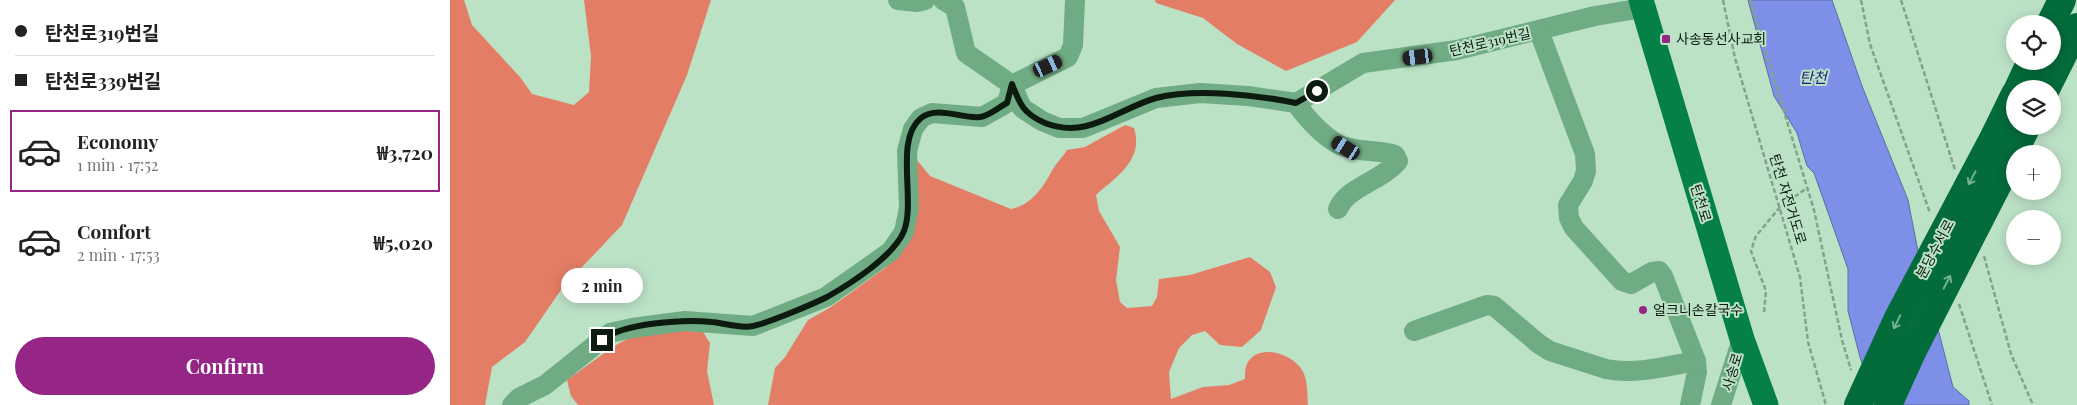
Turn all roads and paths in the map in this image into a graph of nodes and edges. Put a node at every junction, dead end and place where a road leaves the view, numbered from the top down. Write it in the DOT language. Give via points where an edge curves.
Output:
graph roads {
  1 [pos="898,0"];
  2 [pos="925,0"];
  3 [pos="944,0"];
  4 [pos="1075,0"];
  5 [pos="1724,0"];
  6 [pos="1750,0"];
  7 [pos="1861,0"];
  8 [pos="2062,0"];
  9 [pos="1642,4"];
  10 [pos="2054,15"];
  11 [pos="2077,27"];
  12 [pos="1539,31"];
  13 [pos="2050,80"];
  14 [pos="1012,84"];
  15 [pos="1296,103"];
  16 [pos="2006,112"];
  17 [pos="2022,135"];
  18 [pos="1807,188"];
  19 [pos="1780,207"];
  20 [pos="1338,209"];
  21 [pos="1931,215"];
  22 [pos="1958,299"];
  23 [pos="1764,312"];
  24 [pos="1414,330"];
  25 [pos="1742,338"];
  26 [pos="1696,361"];
  27 [pos="1853,377"];
  28 [pos="512,405"];
  29 [pos="1690,405"];
  30 [pos="1721,405"];
  31 [pos="1766,405"];
  32 [pos="1826,405"];
  33 [pos="1858,405"];
  34 [pos="1888,405"];
  35 [pos="1992,405"];
  1 -- 2 [label="street"];
  3 -- 14 [label="street" via="955,7 966,53"];
  4 -- 14 [label="street" via="1073,44 1068,57"];
  5 -- 19 [label="path, 탄천 자전거도로" via="1735,58"];
  6 -- 18 [label="path"];
  7 -- 21 [label="path" via="1870,44"];
  8 -- 10 [label="highway"];
  9 -- 12 [label="street, 탄천로319번길"];
  9 -- 25 [label="main road, 탄천로"];
  11 -- 13 [label="highway"];
  12 -- 15 [label="street, 탄천로319번길" via="1457,50 1363,63"];
  12 -- 26 [label="street" via="1585,154 1584,181 1568,205 1569,218 1574,228 1622,281 1632,284 1659,271"];
  14 -- 15 [label="street" via="1022,108 1059,128 1083,128 1156,98 1200,94"];
  14 -- 28 [label="street" via="1007,103 982,117 932,112 921,118 913,129 907,151 909,208 904,232 891,251 826,297 753,326 685,321 610,333 545,385"];
  15 -- 20 [label="street" via="1307,120 1346,148 1384,151 1395,155 1398,161 1393,168 1342,200"];
  16 -- 33 [label="highway, 분당수서로, one-way, bridge" via="1898,318"];
  34 -- 17 [label="highway, 분당수서로, one-way, bridge"];
  18 -- 19 [label="path"];
  18 -- 27 [label="path"];
  19 -- 23 [label="path" via="1756,236 1751,250 1766,291"];
  19 -- 32 [label="path, 탄천 자전거도로" via="1800,277 1808,342"];
  22 -- 35 [label="path"];
  24 -- 26 [label="street" via="1487,305 1500,310 1550,351 1606,369 1663,368"];
  25 -- 30 [label="street, 사송로"];
  25 -- 31 [label="main road, 탄천로"];
  26 -- 29 [label="street"];
}
